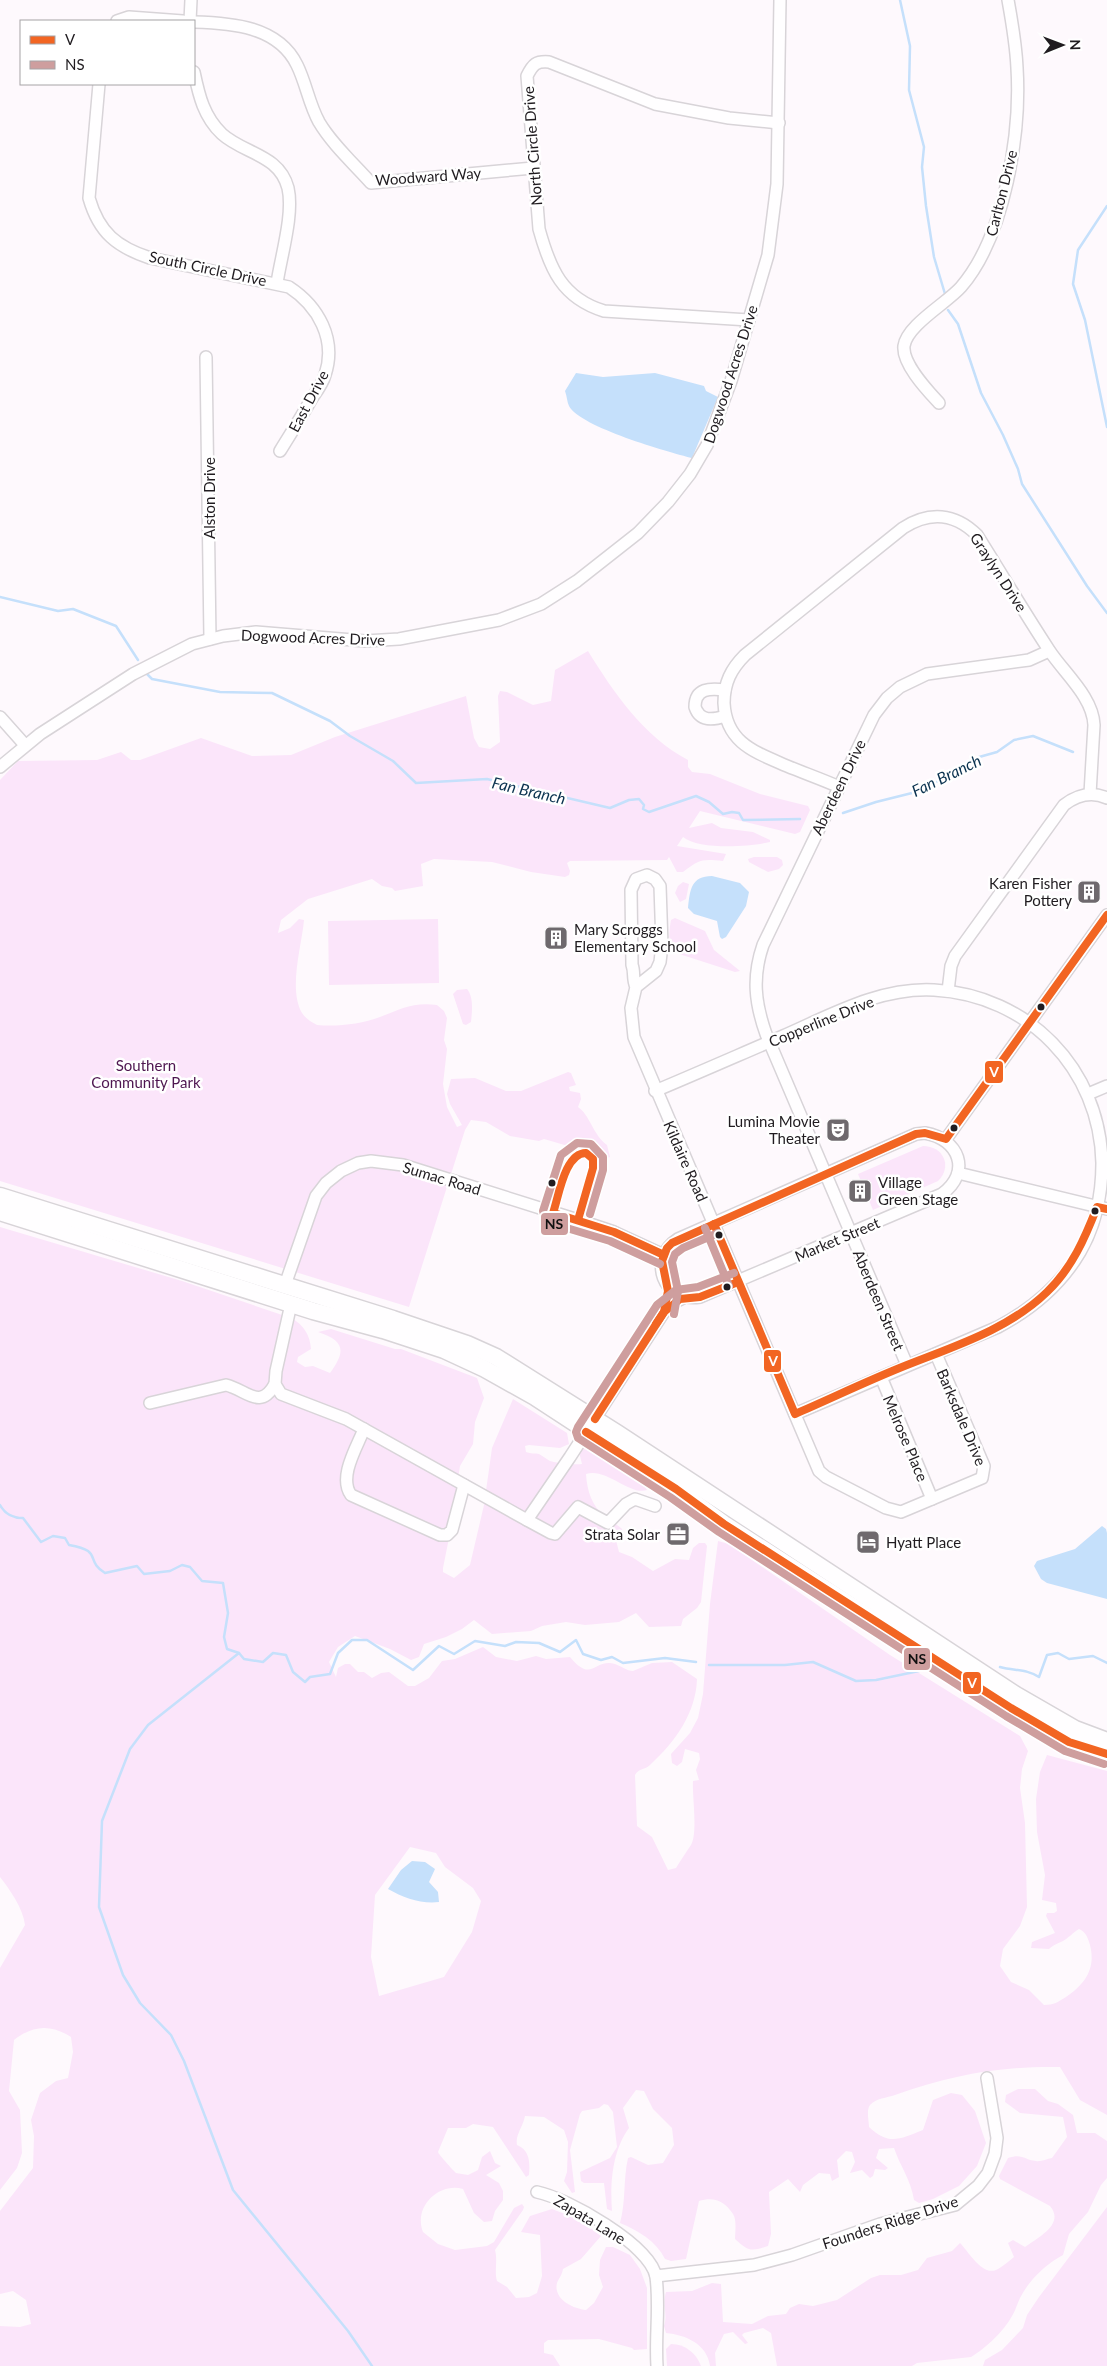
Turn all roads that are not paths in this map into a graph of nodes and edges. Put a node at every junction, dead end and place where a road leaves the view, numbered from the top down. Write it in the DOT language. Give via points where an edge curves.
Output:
graph roads {
  1 [pos="191,0"];
  2 [pos="780,0"];
  3 [pos="1008,0"];
  4 [pos="120,20"];
  5 [pos="170,20"];
  6 [pos="190,20"];
  7 [pos="195,22"];
  8 [pos="195,77"];
  9 [pos="98,85"];
  10 [pos="779,123"];
  11 [pos="533,168"];
  12 [pos="277,282"];
  13 [pos="749,320"];
  14 [pos="206,357"];
  15 [pos="939,403"];
  16 [pos="280,450"];
  17 [pos="210,639"];
  18 [pos="1049,651"];
  19 [pos="724,690"];
  20 [pos="725,716"];
  21 [pos="0,718"];
  22 [pos="26,745"];
  23 [pos="0,767"];
  24 [pos="838,786"];
  25 [pos="1090,794"];
  26 [pos="1107,798"];
  27 [pos="1107,915"];
  28 [pos="636,987"];
  29 [pos="948,991"];
  30 [pos="1029,1024"];
  31 [pos="769,1042"];
  32 [pos="1107,1086"];
  33 [pos="656,1091"];
  34 [pos="1088,1094"];
  35 [pos="946,1139"];
  36 [pos="958,1173"];
  37 [pos="826,1174"];
  38 [pos="0,1196"];
  39 [pos="1102,1208"];
  40 [pos="0,1212"];
  41 [pos="714,1224"];
  42 [pos="850,1233"];
  43 [pos="664,1254"];
  44 [pos="738,1282"];
  45 [pos="667,1284"];
  46 [pos="285,1285"];
  47 [pos="685,1297"];
  48 [pos="291,1304"];
  49 [pos="664,1312"];
  50 [pos="936,1354"];
  51 [pos="907,1365"];
  52 [pos="881,1377"];
  53 [pos="275,1384"];
  54 [pos="150,1403"];
  55 [pos="796,1414"];
  56 [pos="590,1425"];
  57 [pos="364,1429"];
  58 [pos="464,1485"];
  59 [pos="932,1499"];
  60 [pos="655,1506"];
  61 [pos="527,1520"];
  62 [pos="1107,1741"];
  63 [pos="1107,1754"];
  64 [pos="987,2078"];
  65 [pos="538,2192"];
  66 [pos="656,2276"];
  67 [pos="657,2366"];
  1 -- 6 [label="street"];
  2 -- 10 [label="street, Dogwood Acres Drive"];
  3 -- 15 [label="street, Carlton Drive" via="1017,68 1016,108 1007,180 993,233 960,288 914,328 904,348 914,374"];
  4 -- 5 [label="street" via="129,17"];
  7 -- 11 [label="street, Woodward Way" via="240,25 280,44 296,64 318,121 370,183"];
  8 -- 12 [label="street, South Circle Drive" via="201,105 222,135 274,164 287,186 288,214"];
  9 -- 12 [label="street, South Circle Drive" via="89,198 92,209 109,235 130,251 150,258"];
  10 -- 11 [label="street, North Circle Drive" via="729,118 655,104 549,62 538,61 527,76"];
  10 -- 13 [label="street, Dogwood Acres Drive" via="777,184 768,256"];
  11 -- 13 [label="street, North Circle Drive" via="539,229 545,250 565,288 578,299 604,311"];
  12 -- 16 [label="street, East Drive" via="301,294 315,308 325,326 328,349 325,376"];
  13 -- 17 [label="street, Dogwood Acres Drive" via="707,445 690,474 638,533 577,581 541,604 499,620 399,639 357,641 256,632"];
  14 -- 17 [label="street, Alston Drive"];
  17 -- 22 [label="street, Dogwood Acres Drive" via="133,674"];
  18 -- 19 [label="street, Graylyn Drive" via="977,535 953,518 925,517 903,528 745,655 732,670"];
  18 -- 24 [label="street, Aberdeen Drive" via="1029,660 936,672 900,687 874,715"];
  18 -- 25 [label="street, Graylyn Drive" via="1084,698 1094,718"];
  19 -- 20 [label="street, Graylyn Drive"];
  19 -- 20 [label="street" via="704,690 697,696 695,707 700,716 708,719"];
  20 -- 24 [label="street, Graylyn Drive" via="738,740 752,751"];
  21 -- 22 [label="street"];
  22 -- 23 [label="street, Dogwood Acres Drive"];
  24 -- 31 [label="street, Aberdeen Drive" via="760,955 756,1000"];
  25 -- 26 [label="street"];
  25 -- 29 [label="street" via="1064,805 958,951 951,966"];
  27 -- 30 [label="street"];
  28 -- 28 [label="street, Kildaire Road" via="656,971 662,955 660,886 647,875 636,879 630,890 632,965"];
  28 -- 33 [label="street, Kildaire Road" via="631,1008 632,1029"];
  29 -- 30 [label="street, Copperline Drive" via="990,1002"];
  29 -- 31 [label="street, Copperline Drive" via="921,990 880,996"];
  30 -- 34 [label="street, Copperline Drive" via="1059,1050"];
  30 -- 35 [label="street"];
  31 -- 33 [label="street, Copperline Drive"];
  31 -- 37 [label="street, Aberdeen Street"];
  32 -- 34 [label="street"];
  33 -- 41 [label="street, Kildaire Road"];
  34 -- 39 [label="street, Copperline Drive" via="1101,1146"];
  35 -- 36 [label="street" via="959,1162"];
  35 -- 37 [label="street" via="916,1134"];
  36 -- 39 [label="street"];
  36 -- 42 [label="street, Market Street" via="949,1189 942,1194"];
  37 -- 41 [label="street"];
  37 -- 42 [label="street, Aberdeen Street"];
  38 -- 46 [label="highway"];
  39 -- 50 [label="street, Copperline Drive" via="1079,1254 1039,1301 998,1326"];
  40 -- 48 [label="highway"];
  41 -- 43 [label="street" via="678,1239"];
  41 -- 44 [label="street, Kildaire Road"];
  42 -- 44 [label="street, Market Street"];
  42 -- 51 [label="street, Aberdeen Street"];
  43 -- 45 [label="street, Market Street" via="661,1267"];
  43 -- 46 [label="street, Sumac Road" via="578,1220 403,1165 371,1161 340,1171 316,1196"];
  44 -- 47 [label="street, Market Street" via="700,1297"];
  44 -- 55 [label="street, Kildaire Road"];
  45 -- 47 [label="street" via="675,1293"];
  45 -- 49 [label="street, Market Street"];
  46 -- 56 [label="highway" via="467,1344 503,1361"];
  47 -- 49 [label="street, Market Street"];
  48 -- 53 [label="street"];
  48 -- 56 [label="highway" via="444,1350"];
  49 -- 56 [label="street, Market Street"];
  50 -- 51 [label="street, Copperline Drive"];
  50 -- 59 [label="street, Barksdale Drive" via="985,1472 980,1480"];
  51 -- 52 [label="street, Copperline Drive"];
  52 -- 55 [label="street, Copperline Drive"];
  52 -- 59 [label="street, Melrose Place"];
  53 -- 54 [label="street" via="264,1398 254,1398 226,1385"];
  53 -- 57 [label="street" via="281,1394"];
  55 -- 59 [label="street, Barksdale Drive" via="815,1464 826,1477 897,1512"];
  56 -- 61 [label="street, Market Street"];
  56 -- 62 [label="highway" via="1016,1695 1075,1728"];
  56 -- 63 [label="highway" via="724,1524 1011,1708 1069,1742"];
  57 -- 58 [label="street"];
  57 -- 58 [label="street" via="346,1478 351,1495 440,1535 447,1535 452,1530"];
  58 -- 61 [label="street"];
  60 -- 61 [label="street" via="636,1499 626,1504 608,1523 578,1507 556,1534"];
  64 -- 66 [label="street, Founders Ridge Drive" via="998,2138 995,2154 988,2173 978,2186 955,2205 880,2224 754,2265"];
  65 -- 66 [label="street, Zapata Lane" via="553,2195 609,2227 646,2257"];
  66 -- 67 [label="street"];
}
